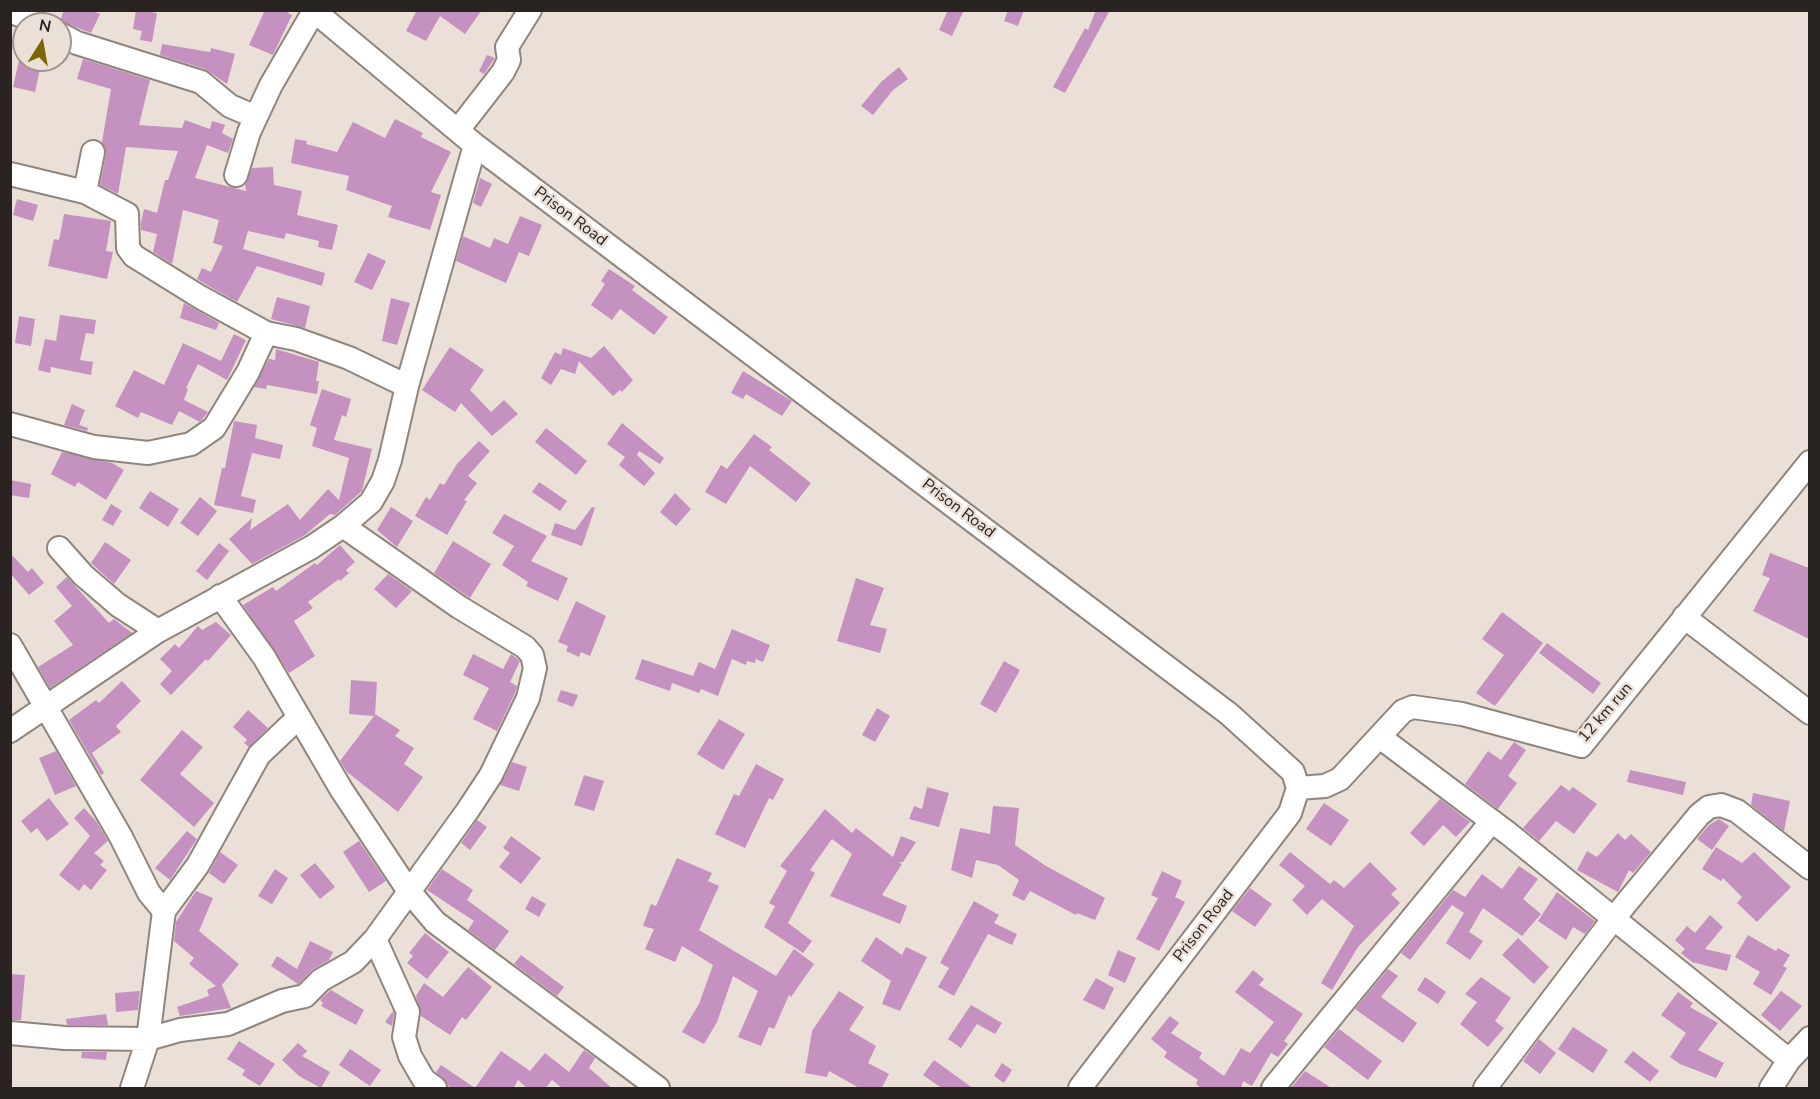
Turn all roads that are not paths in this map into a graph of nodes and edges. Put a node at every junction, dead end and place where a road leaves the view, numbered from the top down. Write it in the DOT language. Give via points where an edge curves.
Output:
graph roads {
  1 [pos="530,10"];
  2 [pos="313,11"];
  3 [pos="72,39"];
  4 [pos="256,117"];
  5 [pos="458,130"];
  6 [pos="475,145"];
  7 [pos="93,152"];
  8 [pos="10,174"];
  9 [pos="236,175"];
  10 [pos="85,192"];
  11 [pos="266,333"];
  12 [pos="408,386"];
  13 [pos="10,424"];
  14 [pos="1809,462"];
  15 [pos="343,526"];
  16 [pos="59,548"];
  17 [pos="220,596"];
  18 [pos="1684,617"];
  19 [pos="158,631"];
  20 [pos="10,645"];
  21 [pos="46,707"];
  22 [pos="1809,712"];
  23 [pos="298,718"];
  24 [pos="10,731"];
  25 [pos="1381,738"];
  26 [pos="1298,788"];
  27 [pos="1492,821"];
  28 [pos="1809,868"];
  29 [pos="408,890"];
  30 [pos="164,911"];
  31 [pos="1614,918"];
  32 [pos="375,939"];
  33 [pos="10,1033"];
  34 [pos="1809,1038"];
  35 [pos="148,1039"];
  36 [pos="1789,1060"];
  37 [pos="132,1089"];
  38 [pos="435,1089"];
  39 [pos="658,1089"];
  40 [pos="1080,1089"];
  41 [pos="1273,1089"];
  42 [pos="1485,1089"];
  43 [pos="1771,1089"];
  1 -- 5 [label="street" via="507,47 506,66"];
  2 -- 4 [label="street"];
  2 -- 5 [label="street, Prison Road"];
  3 -- 4 [label="street" via="201,82 230,106"];
  4 -- 9 [label="street"];
  5 -- 6 [label="street, Prison Road"];
  6 -- 12 [label="street"];
  6 -- 26 [label="street, Prison Road" via="1229,714 1286,763"];
  7 -- 10 [label="street"];
  8 -- 10 [label="street"];
  10 -- 11 [label="street" via="127,214 128,248 134,256"];
  11 -- 12 [label="street" via="349,358"];
  11 -- 13 [label="street" via="214,428 191,444 148,453 103,448"];
  12 -- 15 [label="street" via="383,481 371,502"];
  14 -- 18 [label="street, 12 km run"];
  15 -- 17 [label="street"];
  15 -- 29 [label="street" via="459,607 525,647 535,668 528,698 491,775"];
  16 -- 19 [label="street" via="118,605"];
  17 -- 19 [label="street"];
  17 -- 23 [label="street" via="264,657"];
  18 -- 22 [label="street"];
  18 -- 25 [label="street, 12 km run" via="1581,747 1462,714 1413,707 1403,711"];
  19 -- 21 [label="street"];
  20 -- 21 [label="street"];
  21 -- 24 [label="street"];
  21 -- 30 [label="street" via="149,893"];
  23 -- 29 [label="street"];
  23 -- 30 [label="street" via="259,755 198,865"];
  25 -- 26 [label="street, 12 km run" via="1340,778 1325,786"];
  25 -- 27 [label="street"];
  26 -- 40 [label="street, Prison Road" via="1290,813"];
  27 -- 31 [label="street"];
  27 -- 41 [label="street"];
  28 -- 31 [label="street" via="1737,811 1721,805 1709,807"];
  29 -- 32 [label="street"];
  29 -- 39 [label="street" via="442,930"];
  30 -- 35 [label="street"];
  31 -- 36 [label="street"];
  31 -- 42 [label="street"];
  32 -- 35 [label="street" via="353,962 321,980 305,996 282,1001 228,1024"];
  32 -- 38 [label="street" via="408,1012 404,1037 410,1056 424,1080"];
  33 -- 35 [label="street"];
  34 -- 36 [label="street"];
  35 -- 37 [label="street"];
  36 -- 43 [label="street"];
}
